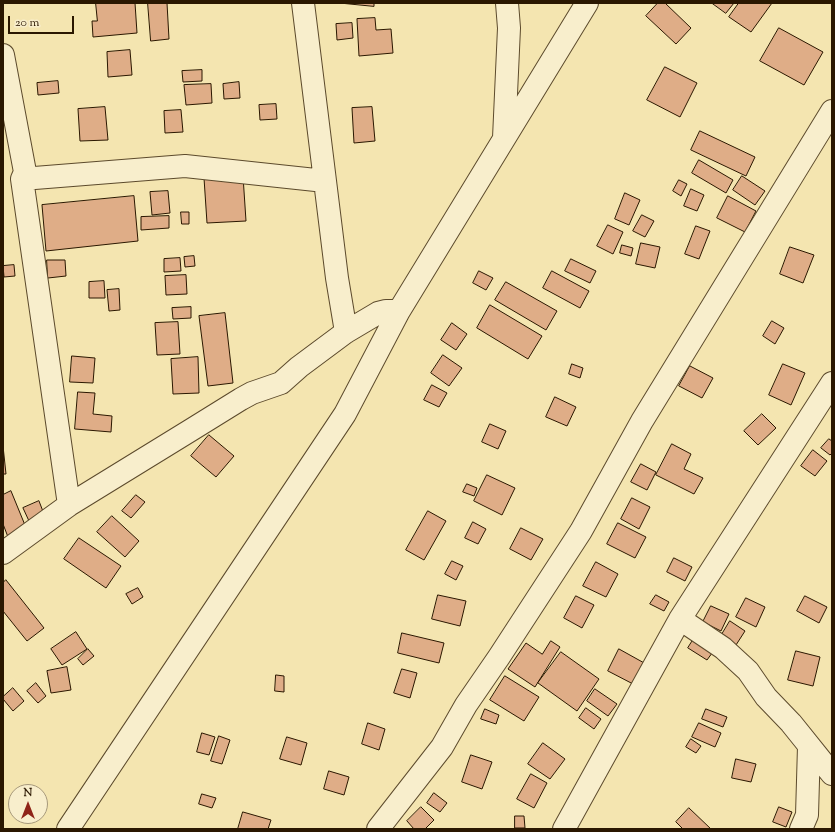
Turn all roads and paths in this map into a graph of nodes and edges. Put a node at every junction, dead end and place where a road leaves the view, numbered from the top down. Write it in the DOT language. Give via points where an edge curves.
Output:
graph roads {
  1 [pos="303,3"];
  2 [pos="507,3"];
  3 [pos="587,3"];
  4 [pos="3,55"];
  5 [pos="832,112"];
  6 [pos="504,140"];
  7 [pos="22,178"];
  8 [pos="325,182"];
  9 [pos="400,311"];
  10 [pos="346,332"];
  11 [pos="832,382"];
  12 [pos="69,505"];
  13 [pos="3,553"];
  14 [pos="680,619"];
  15 [pos="809,746"];
  16 [pos="832,774"];
  17 [pos="68,829"];
  18 [pos="380,829"];
  19 [pos="564,829"];
  20 [pos="801,829"];
  1 -- 8 [label="street"];
  2 -- 6 [label="street" via="509,28"];
  3 -- 6 [label="street"];
  4 -- 7 [label="street" via="25,172"];
  5 -- 18 [label="street" via="642,420 581,531 466,705 442,747"];
  6 -- 9 [label="street"];
  7 -- 8 [label="street" via="185,166"];
  7 -- 12 [label="street"];
  8 -- 10 [label="street"];
  9 -- 10 [label="street" via="378,313"];
  9 -- 17 [label="street" via="345,414"];
  10 -- 12 [label="street" via="281,383 241,399"];
  11 -- 14 [label="street"];
  12 -- 13 [label="street"];
  14 -- 15 [label="street" via="723,648 748,670 766,698"];
  14 -- 19 [label="street"];
  15 -- 16 [label="street"];
  15 -- 20 [label="street" via="808,815"];
}
